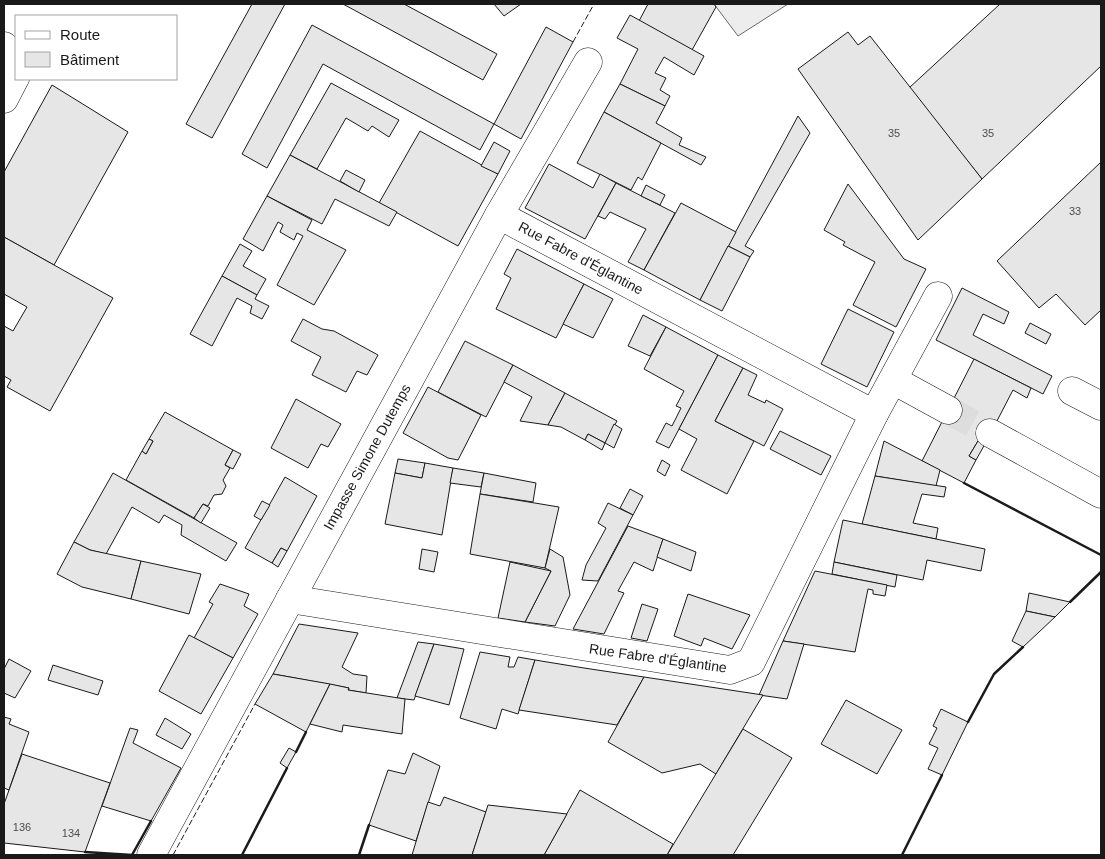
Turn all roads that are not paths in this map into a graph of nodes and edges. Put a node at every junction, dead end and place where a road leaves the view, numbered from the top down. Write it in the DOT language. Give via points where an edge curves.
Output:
graph roads {
  1 [pos="4,46"];
  2 [pos="588,62"];
  3 [pos="15,73"];
  4 [pos="15,78"];
  5 [pos="4,99"];
  6 [pos="499,215"];
  7 [pos="938,296"];
  8 [pos="893,380"];
  9 [pos="1072,391"];
  10 [pos="1101,406"];
  11 [pos="948,410"];
  12 [pos="874,414"];
  13 [pos="990,433"];
  14 [pos="1101,494"];
  15 [pos="290,599"];
  16 [pos="151,855"];
  1 -- 3 [label="street"];
  2 -- 6 [label="street, Impasse Simone Dutemps"];
  4 -- 5 [label="street"];
  6 -- 12 [label="street, Rue Fabre d'Églantine"];
  6 -- 15 [label="street, Impasse Simone Dutemps"];
  7 -- 8 [label="street, Rue Fabre d'Églantine"];
  8 -- 11 [label="street"];
  8 -- 12 [label="street, Rue Fabre d'Églantine"];
  9 -- 10 [label="street"];
  12 -- 15 [label="street, Rue Fabre d'Églantine" via="751,662 730,670"];
  13 -- 14 [label="street"];
  15 -- 16 [label="street, Impasse Simone Dutemps"];
}
